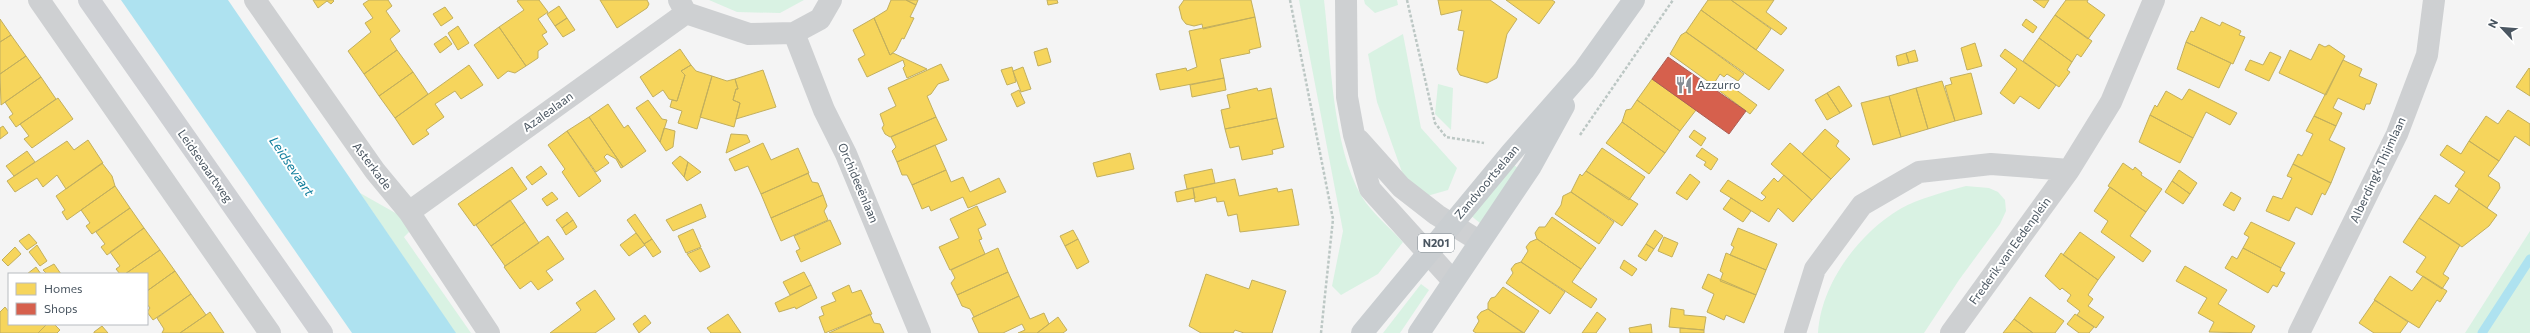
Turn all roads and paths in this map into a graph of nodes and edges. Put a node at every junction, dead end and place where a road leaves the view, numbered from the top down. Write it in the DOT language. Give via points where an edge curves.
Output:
graph roads {
  1 [pos="39,0"];
  2 [pos="89,0"];
  3 [pos="255,0"];
  4 [pos="831,0"];
  5 [pos="1290,0"];
  6 [pos="1346,0"];
  7 [pos="1407,0"];
  8 [pos="1634,0"];
  9 [pos="2154,0"];
  10 [pos="2434,0"];
  11 [pos="683,6"];
  12 [pos="794,33"];
  13 [pos="1584,70"];
  14 [pos="1354,135"];
  15 [pos="1512,152"];
  16 [pos="2069,170"];
  17 [pos="409,212"];
  18 [pos="1451,224"];
  19 [pos="1479,241"];
  20 [pos="1428,254"];
  21 [pos="1453,281"];
  22 [pos="270,333"];
  23 [pos="322,333"];
  24 [pos="489,333"];
  25 [pos="920,333"];
  26 [pos="1321,333"];
  27 [pos="1362,333"];
  28 [pos="1419,333"];
  29 [pos="1795,333"];
  30 [pos="1951,333"];
  31 [pos="2299,333"];
  1 -- 22 [label="street"];
  2 -- 23 [label="main road, Leidsevaartweg"];
  3 -- 17 [label="street, Asterkade" via="374,171"];
  4 -- 12 [label="street" via="820,19"];
  5 -- 26 [label="path" via="1332,219"];
  6 -- 14 [label="street" via="1347,97"];
  7 -- 15 [label="path" via="1435,123 1446,137 1498,143"];
  8 -- 13 [label="main road, Zandvoortselaan / N201"];
  9 -- 16 [label="street, Frederik van Eedenplein" via="2111,102"];
  10 -- 31 [label="street, Alberdingk Thijmlaan" via="2427,55 2396,134"];
  11 -- 12 [label="street" via="750,34"];
  11 -- 17 [label="street, Azalealaan"];
  12 -- 25 [label="street, Orchideeënlaan" via="824,110 846,154"];
  13 -- 15 [label="main road, Zandvoortselaan / N201"];
  13 -- 19 [label="main road, Zandvoortselaan / N201" via="1531,166"];
  14 -- 18 [label="street" via="1401,187"];
  14 -- 20 [label="street" via="1370,189"];
  15 -- 18 [label="main road, Zandvoortselaan / N201"];
  16 -- 29 [label="street" via="1991,164 1919,172 1862,205 1815,269"];
  16 -- 30 [label="street, Frederik van Eedenplein"];
  17 -- 24 [label="street, Asterkade"];
  18 -- 19 [label="street"];
  18 -- 20 [label="main road, Zandvoortselaan / N201"];
  19 -- 21 [label="main road, Zandvoortselaan / N201"];
  20 -- 21 [label="street"];
  20 -- 27 [label="main road, Zandvoortselaan / N201"];
  21 -- 28 [label="main road, Zandvoortselaan / N201"];
}
